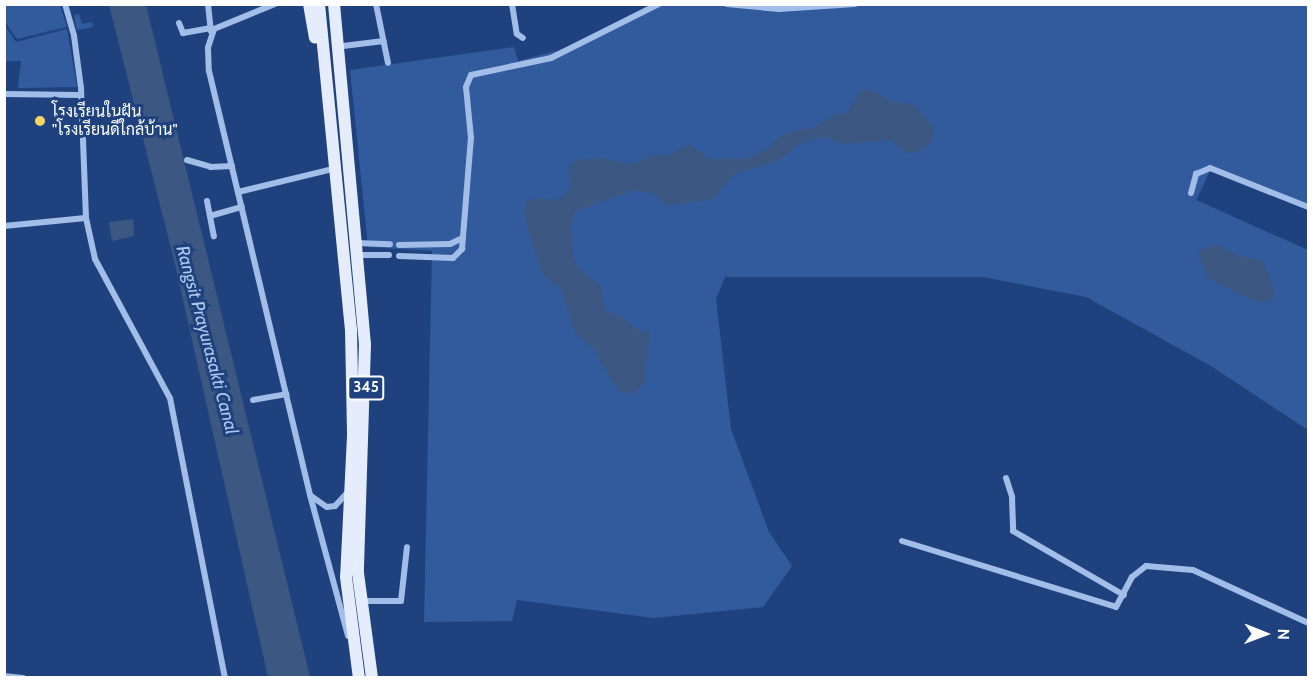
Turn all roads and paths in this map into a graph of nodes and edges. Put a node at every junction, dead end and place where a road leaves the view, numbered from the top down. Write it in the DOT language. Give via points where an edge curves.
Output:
graph roads {
  1 [pos="65,4"];
  2 [pos="208,4"];
  3 [pos="275,4"];
  4 [pos="302,4"];
  5 [pos="309,4"];
  6 [pos="319,4"];
  7 [pos="334,4"];
  8 [pos="341,4"];
  9 [pos="376,4"];
  10 [pos="512,4"];
  11 [pos="659,4"];
  12 [pos="727,4"];
  13 [pos="855,4"];
  14 [pos="179,22"];
  15 [pos="312,22"];
  16 [pos="211,31"];
  17 [pos="523,38"];
  18 [pos="384,41"];
  19 [pos="343,46"];
  20 [pos="388,63"];
  21 [pos="4,94"];
  22 [pos="81,95"];
  23 [pos="341,98"];
  24 [pos="327,100"];
  25 [pos="188,160"];
  26 [pos="232,166"];
  27 [pos="333,169"];
  28 [pos="238,192"];
  29 [pos="1191,193"];
  30 [pos="207,201"];
  31 [pos="242,207"];
  32 [pos="1308,207"];
  33 [pos="210,216"];
  34 [pos="86,218"];
  35 [pos="4,225"];
  36 [pos="214,236"];
  37 [pos="463,238"];
  38 [pos="390,244"];
  39 [pos="399,245"];
  40 [pos="357,249"];
  41 [pos="389,255"];
  42 [pos="399,256"];
  43 [pos="286,394"];
  44 [pos="253,400"];
  45 [pos="1006,478"];
  46 [pos="350,488"];
  47 [pos="310,495"];
  48 [pos="902,541"];
  49 [pos="407,547"];
  50 [pos="1124,595"];
  51 [pos="360,601"];
  52 [pos="1308,623"];
  53 [pos="354,657"];
  54 [pos="4,676"];
  55 [pos="23,678"];
  56 [pos="225,678"];
  57 [pos="359,678"];
  58 [pos="372,678"];
  1 -- 22 [label="street" via="74,36"];
  2 -- 16 [label="street"];
  3 -- 16 [label="street"];
  4 -- 15 [label="street"];
  5 -- 15 [label="main road"];
  6 -- 24 [label="main road, 345"];
  7 -- 23 [label="main road, 345"];
  8 -- 19 [label="main road"];
  9 -- 18 [label="street"];
  10 -- 17 [label="street" via="517,34"];
  11 -- 37 [label="street" via="561,54 477,72 467,79 471,138"];
  12 -- 13 [label="street" via="779,9"];
  14 -- 16 [label="street" via="183,33"];
  15 -- 24 [label="main road"];
  16 -- 26 [label="street" via="209,71"];
  18 -- 19 [label="street"];
  18 -- 20 [label="street"];
  19 -- 23 [label="main road"];
  21 -- 22 [label="street"];
  22 -- 34 [label="street"];
  23 -- 40 [label="main road, 345"];
  24 -- 27 [label="main road, 345"];
  25 -- 26 [label="street" via="211,167"];
  26 -- 28 [label="street"];
  27 -- 28 [label="street"];
  27 -- 46 [label="main road, 345" via="352,349"];
  28 -- 31 [label="street"];
  29 -- 32 [label="street" via="1196,174 1210,168"];
  30 -- 33 [label="street"];
  31 -- 33 [label="street"];
  31 -- 43 [label="street"];
  33 -- 36 [label="street"];
  34 -- 35 [label="street"];
  34 -- 56 [label="street" via="95,259 170,398"];
  37 -- 39 [label="street" via="450,244"];
  37 -- 42 [label="street" via="462,249 453,258"];
  38 -- 40 [label="street"];
  40 -- 41 [label="street"];
  40 -- 51 [label="main road, 345" via="366,400"];
  43 -- 44 [label="street"];
  43 -- 47 [label="street"];
  45 -- 50 [label="street" via="1012,497 1013,531"];
  46 -- 47 [label="street" via="336,506 327,507"];
  46 -- 53 [label="main road, 345" via="346,577"];
  47 -- 53 [label="street"];
  48 -- 50 [label="street" via="1116,607"];
  49 -- 51 [label="street" via="401,602"];
  50 -- 52 [label="street" via="1132,578 1146,566 1176,567 1201,573"];
  51 -- 58 [label="main road, 345"];
  53 -- 57 [label="main road, 345"];
  54 -- 55 [label="street"];
}
